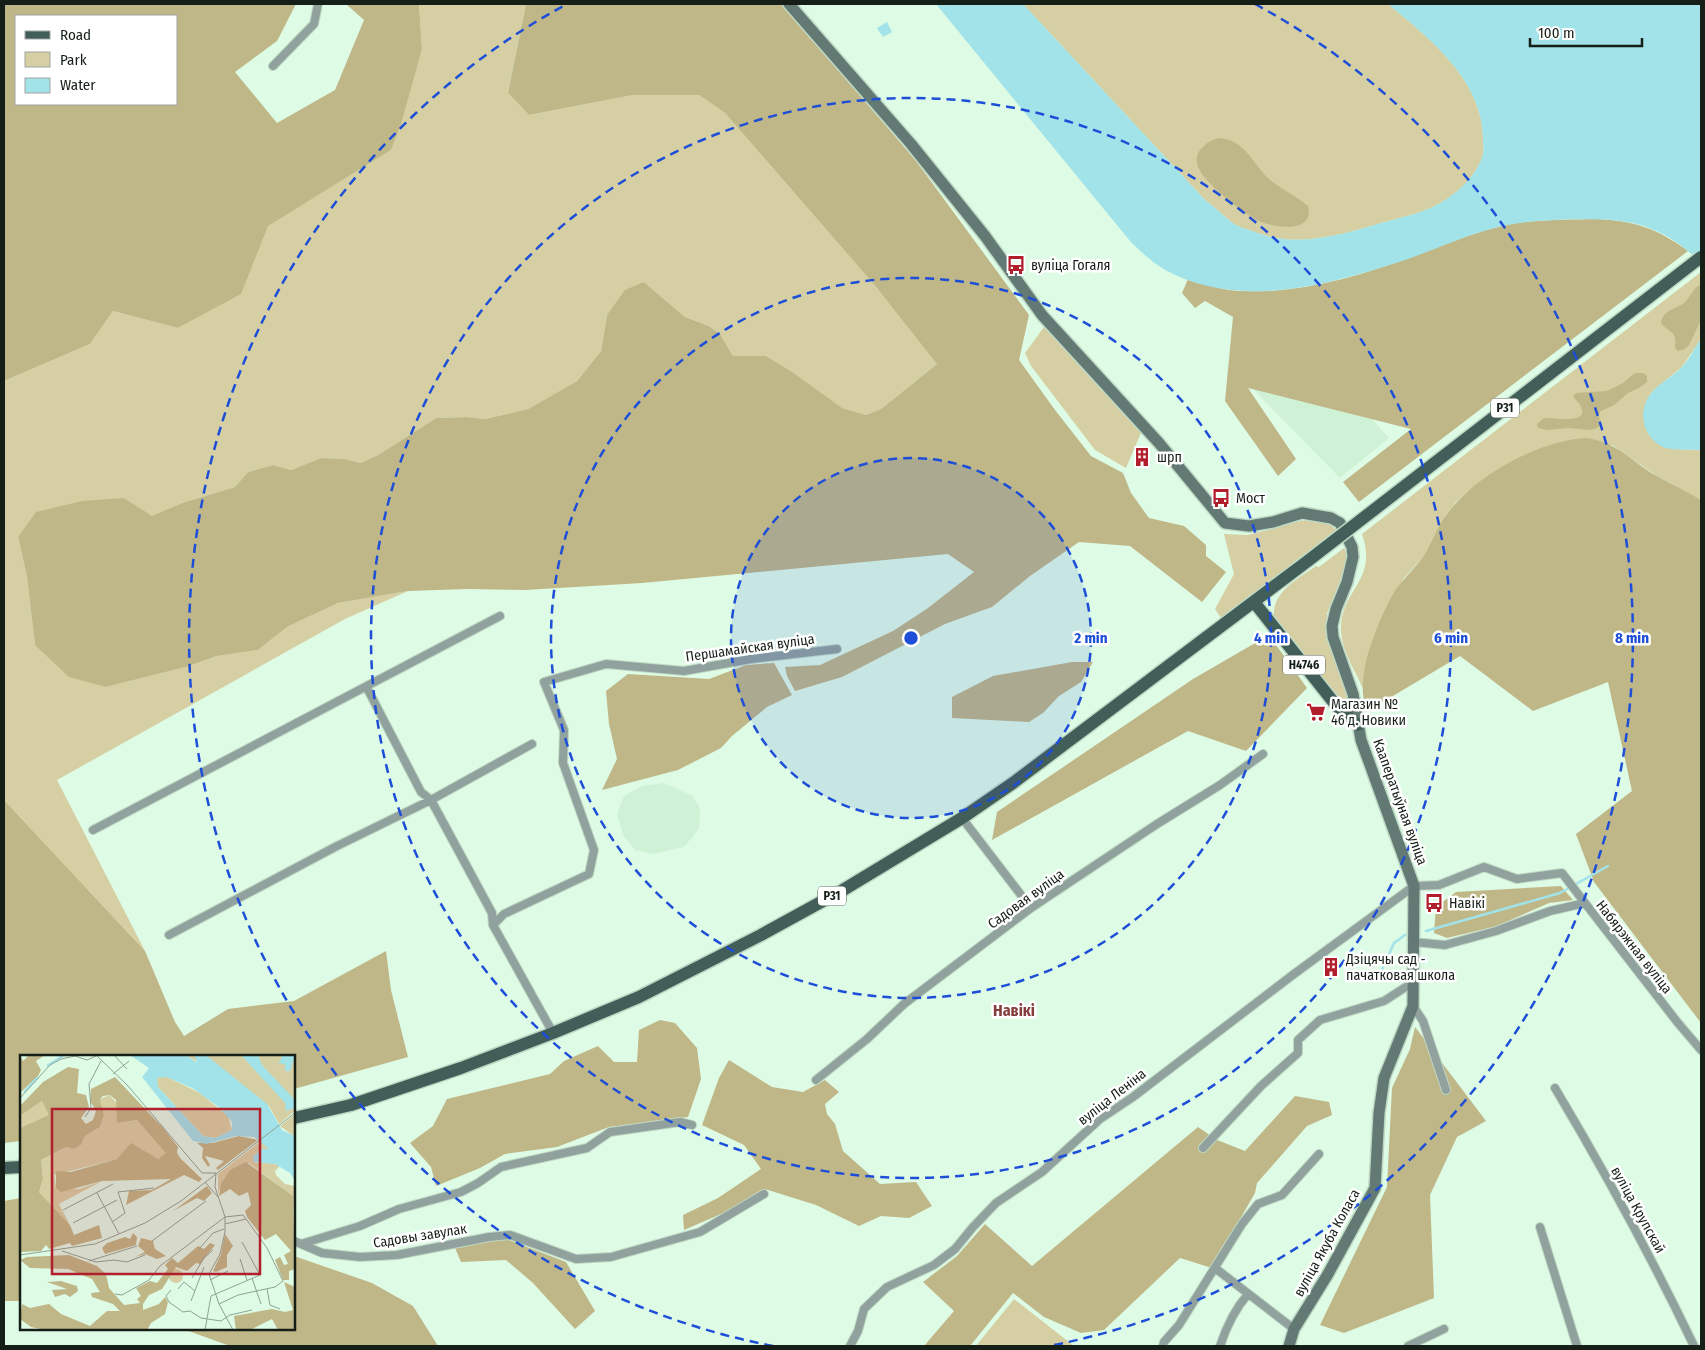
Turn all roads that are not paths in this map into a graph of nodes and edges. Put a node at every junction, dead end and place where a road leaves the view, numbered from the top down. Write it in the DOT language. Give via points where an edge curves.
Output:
graph roads {
  1 [pos="318,4"];
  2 [pos="789,4"];
  3 [pos="273,66"];
  4 [pos="1701,257"];
  5 [pos="1254,602"];
  6 [pos="500,616"];
  7 [pos="837,649"];
  8 [pos="366,688"];
  9 [pos="1358,725"];
  10 [pos="532,744"];
  11 [pos="1263,754"];
  12 [pos="432,800"];
  13 [pos="962,818"];
  14 [pos="93,830"];
  15 [pos="1414,886"];
  16 [pos="1584,903"];
  17 [pos="1031,908"];
  18 [pos="493,925"];
  19 [pos="169,935"];
  20 [pos="1413,942"];
  21 [pos="1412,983"];
  22 [pos="1413,1006"];
  23 [pos="554,1033"];
  24 [pos="1701,1050"];
  25 [pos="816,1080"];
  26 [pos="1555,1088"];
  27 [pos="1446,1090"];
  28 [pos="295,1118"];
  29 [pos="692,1125"];
  30 [pos="1203,1148"];
  31 [pos="1319,1154"];
  32 [pos="20,1167"];
  33 [pos="4,1168"];
  34 [pos="764,1194"];
  35 [pos="1540,1227"];
  36 [pos="297,1242"];
  37 [pos="1215,1268"];
  38 [pos="1248,1294"];
  39 [pos="1294,1328"];
  40 [pos="1444,1329"];
  41 [pos="850,1346"];
  42 [pos="1162,1346"];
  43 [pos="1220,1346"];
  44 [pos="1289,1346"];
  45 [pos="1408,1346"];
  46 [pos="1577,1346"];
  47 [pos="1694,1346"];
  1 -- 3 [label="street" via="314,24"];
  2 -- 9 [label="street, Кааператыўная вуліца" via="917,152 985,236 1042,316 1159,443 1225,523 1249,526 1302,513 1340,523 1352,547 1353,557 1336,609 1333,638 1353,694"];
  4 -- 5 [label="main road, Р31, bridge"];
  5 -- 9 [label="main road, Н4746" via="1339,709"];
  5 -- 13 [label="main road, Р31" via="1055,753"];
  6 -- 8 [label="street"];
  7 -- 18 [label="street, Першамайская вуліца" via="684,671 606,664 544,682 564,730 563,763 594,850 589,874 504,914"];
  8 -- 12 [label="street" via="421,792"];
  8 -- 14 [label="street"];
  9 -- 15 [label="street, Кааператыўная вуліца"];
  10 -- 12 [label="street"];
  11 -- 17 [label="street, Садовая вуліца"];
  12 -- 18 [label="street" via="492,913"];
  12 -- 19 [label="street"];
  13 -- 17 [label="street"];
  13 -- 23 [label="main road, Р31" via="844,890 761,935 639,997"];
  15 -- 16 [label="street, Кааператыўная вуліца" via="1439,884 1484,867 1517,879 1562,873"];
  15 -- 20 [label="street, вуліца Якуба Коласа"];
  15 -- 41 [label="street, вуліца Леніна" via="1133,1098 1100,1119 1042,1172 996,1203 955,1249 934,1266 887,1287 864,1309"];
  16 -- 20 [label="street, Набярэжная вуліца" via="1445,945"];
  16 -- 24 [label="street, Набярэжная вуліца"];
  17 -- 25 [label="street, Садовая вуліца" via="904,1004"];
  18 -- 23 [label="street"];
  20 -- 21 [label="street, вуліца Якуба Коласа"];
  21 -- 22 [label="street, вуліца Якуба Коласа"];
  21 -- 30 [label="street" via="1384,1001 1320,1020 1298,1040 1298,1052"];
  22 -- 27 [label="street" via="1423,1021"];
  22 -- 39 [label="street, вуліца Якуба Коласа" via="1384,1078 1375,1188"];
  23 -- 28 [label="main road, Р31" via="350,1105"];
  26 -- 47 [label="street, вуліца Крупскай" via="1667,1289"];
  29 -- 36 [label="street, Садовы завулак" via="680,1122 610,1132 587,1148 501,1167 461,1192 399,1209 360,1226"];
  31 -- 37 [label="street" via="1282,1195 1258,1204"];
  32 -- 33 [label="main road"];
  34 -- 36 [label="street, Садовы завулак" via="700,1232 610,1257 576,1259 510,1235 488,1236 397,1255 360,1257 322,1253"];
  35 -- 46 [label="street"];
  37 -- 38 [label="street"];
  37 -- 42 [label="street"];
  38 -- 39 [label="street"];
  38 -- 43 [label="street" via="1224,1332"];
  39 -- 44 [label="street, вуліца Якуба Коласа"];
  40 -- 45 [label="street"];
}
